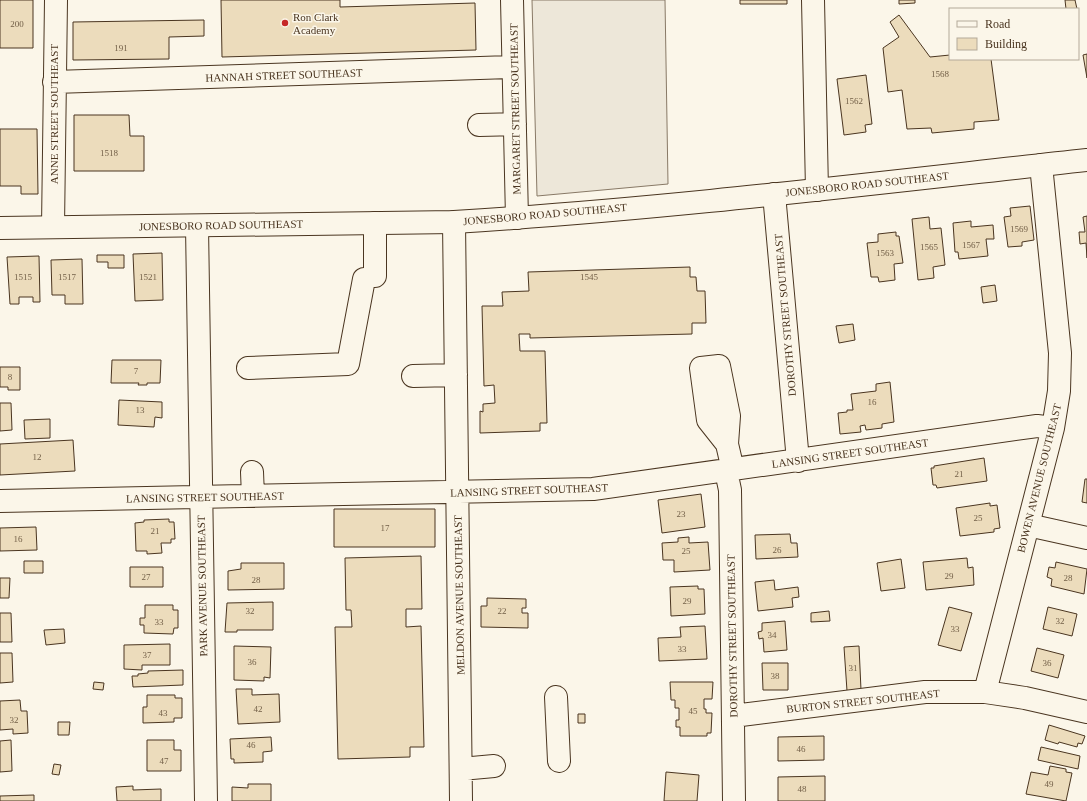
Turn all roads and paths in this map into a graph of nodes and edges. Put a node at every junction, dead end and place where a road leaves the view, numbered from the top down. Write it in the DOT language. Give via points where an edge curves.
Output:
graph roads {
  1 [pos="56,0"];
  2 [pos="512,0"];
  3 [pos="813,0"];
  4 [pos="514,67"];
  5 [pos="54,82"];
  6 [pos="515,124"];
  7 [pos="479,125"];
  8 [pos="1087,160"];
  9 [pos="1041,165"];
  10 [pos="817,190"];
  11 [pos="774,194"];
  12 [pos="517,218"];
  13 [pos="454,222"];
  14 [pos="375,223"];
  15 [pos="197,226"];
  16 [pos="0,228"];
  17 [pos="54,228"];
  18 [pos="710,367"];
  19 [pos="248,368"];
  20 [pos="456,375"];
  21 [pos="413,376"];
  22 [pos="1053,428"];
  23 [pos="798,461"];
  24 [pos="730,471"];
  25 [pos="252,472"];
  26 [pos="458,493"];
  27 [pos="253,496"];
  28 [pos="201,497"];
  29 [pos="0,501"];
  30 [pos="1028,525"];
  31 [pos="1087,538"];
  32 [pos="985,692"];
  33 [pos="556,697"];
  34 [pos="1087,712"];
  35 [pos="733,716"];
  36 [pos="559,762"];
  37 [pos="494,766"];
  38 [pos="461,769"];
  39 [pos="206,801"];
  40 [pos="461,801"];
  41 [pos="734,801"];
  1 -- 5 [label="street, ANNE STREET SOUTHEAST"];
  2 -- 4 [label="street, MARGARET STREET SOUTHEAST"];
  3 -- 10 [label="street"];
  4 -- 5 [label="street, HANNAH STREET SOUTHEAST"];
  4 -- 6 [label="street, MARGARET STREET SOUTHEAST"];
  5 -- 17 [label="street, ANNE STREET SOUTHEAST"];
  6 -- 7 [label="street"];
  6 -- 12 [label="street, MARGARET STREET SOUTHEAST"];
  8 -- 9 [label="street, JONESBORO ROAD SOUTHEAST"];
  9 -- 10 [label="street, JONESBORO ROAD SOUTHEAST"];
  9 -- 22 [label="street, BOWEN AVENUE SOUTHEAST" via="1060,353 1060,391"];
  10 -- 11 [label="street, JONESBORO ROAD SOUTHEAST"];
  11 -- 12 [label="street, JONESBORO ROAD SOUTHEAST"];
  11 -- 23 [label="street, DOROTHY STREET SOUTHEAST"];
  12 -- 13 [label="street, JONESBORO ROAD SOUTHEAST"];
  13 -- 14 [label="street, JONESBORO ROAD SOUTHEAST"];
  13 -- 20 [label="street, MELDON AVENUE SOUTHEAST"];
  14 -- 15 [label="street, JONESBORO ROAD SOUTHEAST"];
  14 -- 19 [label="street" via="370,278 348,364"];
  15 -- 17 [label="street, JONESBORO ROAD SOUTHEAST"];
  15 -- 28 [label="street, PARK AVENUE SOUTHEAST"];
  16 -- 17 [label="street, JONESBORO ROAD SOUTHEAST"];
  18 -- 24 [label="street, DOROTHY STREET SOUTHEAST" via="729,416 727,444"];
  20 -- 21 [label="street"];
  20 -- 26 [label="street, MELDON AVENUE SOUTHEAST"];
  22 -- 23 [label="street, LANSING STREET SOUTHEAST" via="1037,426"];
  22 -- 30 [label="street, BOWEN AVENUE SOUTHEAST"];
  23 -- 24 [label="street, LANSING STREET SOUTHEAST"];
  24 -- 26 [label="street, LANSING STREET SOUTHEAST" via="593,489"];
  24 -- 35 [label="street, DOROTHY STREET SOUTHEAST"];
  25 -- 27 [label="street"];
  26 -- 27 [label="street, LANSING STREET SOUTHEAST" via="349,487 300,488"];
  26 -- 38 [label="street, MELDON AVENUE SOUTHEAST"];
  27 -- 28 [label="street, LANSING STREET SOUTHEAST"];
  28 -- 29 [label="street, LANSING STREET SOUTHEAST"];
  28 -- 39 [label="street, PARK AVENUE SOUTHEAST"];
  30 -- 31 [label="street"];
  30 -- 32 [label="street, BOWEN AVENUE SOUTHEAST"];
  32 -- 34 [label="street, BURTON STREET SOUTHEAST"];
  32 -- 35 [label="street, BURTON STREET SOUTHEAST" via="925,692"];
  33 -- 36 [label="street"];
  35 -- 41 [label="street, DOROTHY STREET SOUTHEAST"];
  37 -- 38 [label="street"];
  38 -- 40 [label="street, MELDON AVENUE SOUTHEAST"];
}
